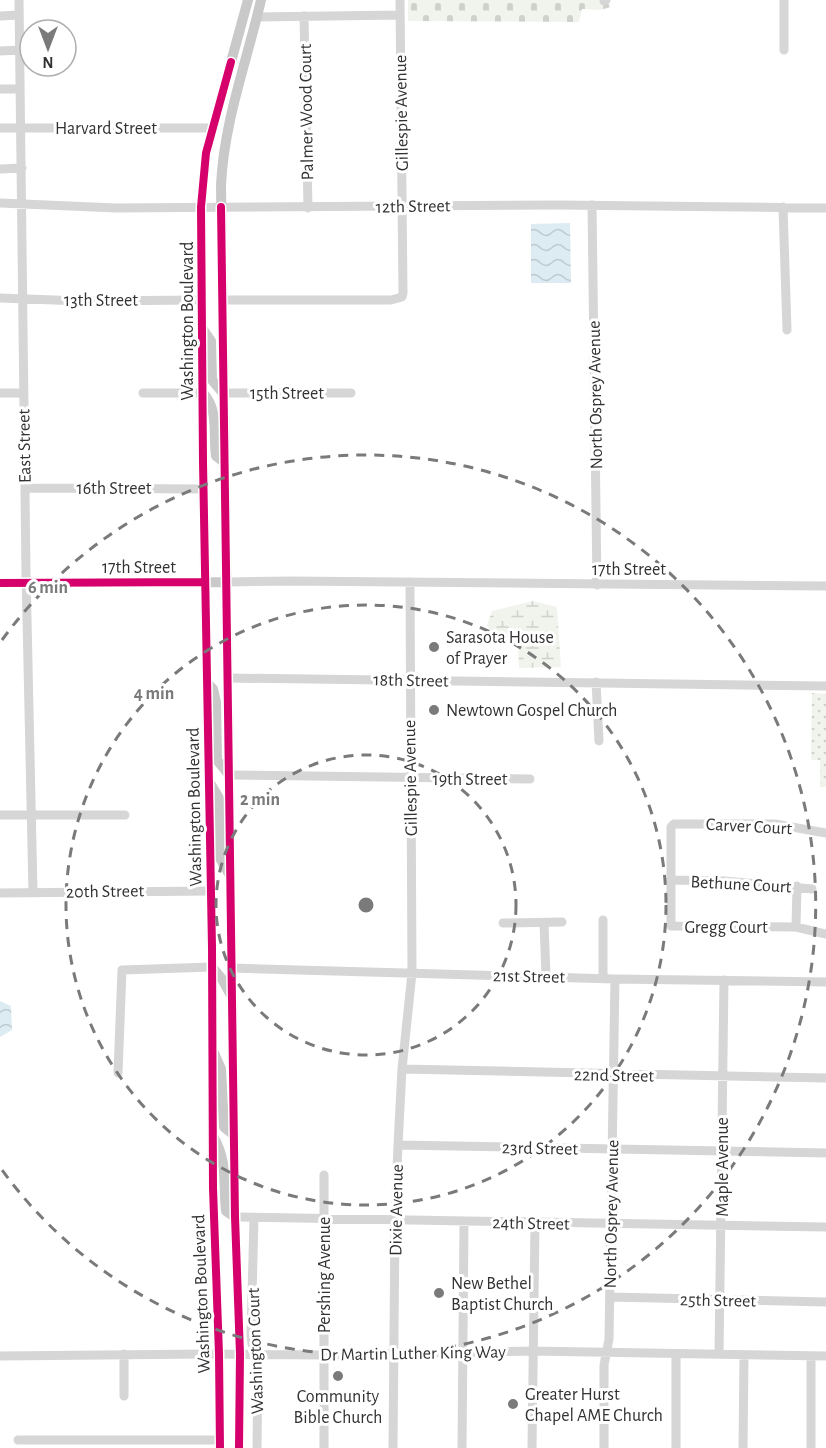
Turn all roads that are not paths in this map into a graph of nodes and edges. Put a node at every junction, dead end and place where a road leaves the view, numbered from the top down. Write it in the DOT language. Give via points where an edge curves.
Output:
graph roads {
  1 [pos="19,0"];
  2 [pos="249,0"];
  3 [pos="261,0"];
  4 [pos="400,0"];
  5 [pos="784,0"];
  6 [pos="19,15"];
  7 [pos="400,15"];
  8 [pos="0,16"];
  9 [pos="304,16"];
  10 [pos="257,17"];
  11 [pos="19,18"];
  12 [pos="18,50"];
  13 [pos="784,50"];
  14 [pos="0,51"];
  15 [pos="20,78"];
  16 [pos="0,89"];
  17 [pos="20,89"];
  18 [pos="0,128"];
  19 [pos="21,128"];
  20 [pos="212,128"];
  21 [pos="22,168"];
  22 [pos="0,169"];
  23 [pos="0,203"];
  24 [pos="22,204"];
  25 [pos="403,205"];
  26 [pos="591,205"];
  27 [pos="201,207"];
  28 [pos="221,207"];
  29 [pos="783,207"];
  30 [pos="308,208"];
  31 [pos="826,208"];
  32 [pos="0,298"];
  33 [pos="23,298"];
  34 [pos="202,300"];
  35 [pos="222,300"];
  36 [pos="202,328"];
  37 [pos="787,330"];
  38 [pos="0,393"];
  39 [pos="24,393"];
  40 [pos="143,393"];
  41 [pos="202,393"];
  42 [pos="223,393"];
  43 [pos="351,393"];
  44 [pos="224,462"];
  45 [pos="25,488"];
  46 [pos="204,489"];
  47 [pos="0,582"];
  48 [pos="26,582"];
  49 [pos="205,582"];
  50 [pos="226,582"];
  51 [pos="410,582"];
  52 [pos="597,585"];
  53 [pos="826,586"];
  54 [pos="227,678"];
  55 [pos="409,680"];
  56 [pos="596,682"];
  57 [pos="207,683"];
  58 [pos="826,686"];
  59 [pos="598,741"];
  60 [pos="229,775"];
  61 [pos="411,779"];
  62 [pos="530,779"];
  63 [pos="209,782"];
  64 [pos="0,815"];
  65 [pos="31,815"];
  66 [pos="125,815"];
  67 [pos="826,833"];
  68 [pos="230,877"];
  69 [pos="670,880"];
  70 [pos="796,886"];
  71 [pos="812,889"];
  72 [pos="211,891"];
  73 [pos="33,892"];
  74 [pos="0,893"];
  75 [pos="603,920"];
  76 [pos="544,922"];
  77 [pos="562,922"];
  78 [pos="503,923"];
  79 [pos="796,927"];
  80 [pos="826,934"];
  81 [pos="212,947"];
  82 [pos="212,967"];
  83 [pos="232,968"];
  84 [pos="412,973"];
  85 [pos="546,976"];
  86 [pos="603,978"];
  87 [pos="615,979"];
  88 [pos="724,980"];
  89 [pos="826,982"];
  90 [pos="232,997"];
  91 [pos="213,1050"];
  92 [pos="402,1069"];
  93 [pos="118,1073"];
  94 [pos="614,1075"];
  95 [pos="722,1077"];
  96 [pos="826,1078"];
  97 [pos="213,1136"];
  98 [pos="234,1136"];
  99 [pos="398,1145"];
  100 [pos="613,1149"];
  101 [pos="722,1151"];
  102 [pos="826,1153"];
  103 [pos="324,1175"];
  104 [pos="235,1217"];
  105 [pos="254,1218"];
  106 [pos="324,1219"];
  107 [pos="394,1220"];
  108 [pos="464,1222"];
  109 [pos="610,1223"];
  110 [pos="535,1224"];
  111 [pos="721,1225"];
  112 [pos="826,1227"];
  113 [pos="610,1297"];
  114 [pos="720,1300"];
  115 [pos="826,1302"];
  116 [pos="462,1352"];
  117 [pos="532,1352"];
  118 [pos="606,1352"];
  119 [pos="124,1354"];
  120 [pos="219,1354"];
  121 [pos="240,1354"];
  122 [pos="258,1354"];
  123 [pos="394,1354"];
  124 [pos="676,1354"];
  125 [pos="719,1354"];
  126 [pos="323,1355"];
  127 [pos="744,1355"];
  128 [pos="0,1356"];
  129 [pos="811,1356"];
  130 [pos="826,1356"];
  131 [pos="124,1396"];
  132 [pos="18,1440"];
  133 [pos="220,1444"];
  134 [pos="239,1448"];
  135 [pos="257,1448"];
  136 [pos="324,1448"];
  137 [pos="393,1448"];
  138 [pos="462,1448"];
  139 [pos="532,1448"];
  140 [pos="604,1448"];
  141 [pos="676,1448"];
  142 [pos="743,1448"];
  143 [pos="811,1448"];
  1 -- 6 [label="street, East Street"];
  2 -- 20 [label="main road, Washington Boulevard"];
  3 -- 10 [label="main road, Washington Boulevard"];
  4 -- 7 [label="street, Gillespie Avenue"];
  5 -- 13 [label="street"];
  6 -- 8 [label="street"];
  6 -- 11 [label="street, East Street"];
  7 -- 9 [label="street"];
  7 -- 25 [label="street, Gillespie Avenue"];
  9 -- 10 [label="street"];
  9 -- 30 [label="street, Palmer Wood Court"];
  10 -- 28 [label="main road, Washington Boulevard" via="228,127"];
  12 -- 14 [label="street"];
  15 -- 17 [label="street, East Street"];
  16 -- 17 [label="street"];
  17 -- 19 [label="street, East Street"];
  18 -- 19 [label="street, Harvard Street"];
  19 -- 20 [label="street, Harvard Street"];
  19 -- 21 [label="street, East Street"];
  20 -- 27 [label="main road, Washington Boulevard"];
  21 -- 22 [label="street"];
  21 -- 24 [label="street, East Street"];
  23 -- 24 [label="street, 12th Street"];
  24 -- 27 [label="street, 12th Street"];
  24 -- 33 [label="street, East Street"];
  25 -- 26 [label="street, 12th Street"];
  25 -- 30 [label="street, 12th Street"];
  25 -- 35 [label="street, Gillespie Avenue" via="402,297"];
  26 -- 29 [label="street, 12th Street"];
  26 -- 52 [label="street, North Osprey Avenue"];
  27 -- 28 [label="street, 12th Street"];
  27 -- 34 [label="main road, Washington Boulevard"];
  28 -- 30 [label="street, 12th Street"];
  28 -- 35 [label="main road, Washington Boulevard"];
  29 -- 31 [label="street, 12th Street"];
  29 -- 37 [label="street"];
  32 -- 33 [label="street, 13th Street"];
  33 -- 34 [label="street, 13th Street"];
  33 -- 39 [label="street, East Street"];
  34 -- 36 [label="main road, Washington Boulevard"];
  35 -- 42 [label="main road, Washington Boulevard"];
  36 -- 41 [label="main road, Washington Boulevard"];
  36 -- 42 [label="main road" via="211,341 212,380"];
  38 -- 39 [label="street"];
  39 -- 45 [label="street, East Street"];
  40 -- 41 [label="street"];
  41 -- 44 [label="main road" via="214,410 216,456"];
  41 -- 46 [label="main road, Washington Boulevard"];
  42 -- 43 [label="street, 15th Street"];
  42 -- 44 [label="main road, Washington Boulevard"];
  44 -- 50 [label="main road, Washington Boulevard"];
  45 -- 46 [label="street, 16th Street"];
  45 -- 48 [label="street, East Street"];
  46 -- 49 [label="main road, Washington Boulevard"];
  47 -- 48 [label="main road, 17th Street"];
  48 -- 49 [label="main road, 17th Street"];
  48 -- 65 [label="street, East Street"];
  49 -- 50 [label="main road, 17th Street"];
  49 -- 57 [label="main road, Washington Boulevard"];
  50 -- 51 [label="street, 17th Street"];
  50 -- 54 [label="main road, Washington Boulevard"];
  51 -- 52 [label="street, 17th Street"];
  51 -- 55 [label="street, Gillespie Avenue"];
  52 -- 53 [label="street, 17th Street"];
  54 -- 55 [label="street, 18th Street"];
  54 -- 60 [label="main road, Washington Boulevard"];
  55 -- 56 [label="street, 18th Street"];
  55 -- 61 [label="street, Gillespie Avenue"];
  56 -- 58 [label="street, 18th Street"];
  56 -- 59 [label="street"];
  57 -- 60 [label="main road" via="216,702 217,760"];
  57 -- 63 [label="main road, Washington Boulevard"];
  60 -- 61 [label="street, 19th Street"];
  60 -- 68 [label="main road, Washington Boulevard"];
  61 -- 62 [label="street, 19th Street"];
  61 -- 84 [label="street, Gillespie Avenue"];
  63 -- 68 [label="main road" via="219,798 220,858"];
  63 -- 72 [label="main road, Washington Boulevard"];
  64 -- 65 [label="street"];
  65 -- 66 [label="street"];
  65 -- 73 [label="street, East Street"];
  67 -- 69 [label="street, Carver Court" via="775,824 676,823"];
  68 -- 83 [label="main road, Washington Boulevard"];
  69 -- 70 [label="street, Bethune Court"];
  69 -- 79 [label="street, Gregg Court" via="671,926"];
  70 -- 71 [label="street, Bethune Court"];
  70 -- 79 [label="street"];
  72 -- 73 [label="street, 20th Street"];
  72 -- 81 [label="main road, Washington Boulevard"];
  73 -- 74 [label="street, 20th Street"];
  75 -- 86 [label="street"];
  76 -- 77 [label="street"];
  76 -- 78 [label="street"];
  76 -- 85 [label="street"];
  79 -- 80 [label="street, Gregg Court"];
  81 -- 82 [label="main road, Washington Boulevard"];
  81 -- 83 [label="main road"];
  82 -- 90 [label="main road"];
  82 -- 91 [label="main road, Washington Boulevard"];
  82 -- 93 [label="street" via="122,970"];
  83 -- 84 [label="street, 21st Street"];
  83 -- 90 [label="main road, Washington Boulevard"];
  84 -- 85 [label="street, 21st Street"];
  84 -- 92 [label="street, Dixie Avenue"];
  85 -- 86 [label="street, 21st Street"];
  86 -- 87 [label="street, 21st Street"];
  87 -- 88 [label="street, 21st Street"];
  87 -- 94 [label="street, North Osprey Avenue"];
  88 -- 89 [label="street, 21st Street"];
  88 -- 95 [label="street, Maple Avenue"];
  90 -- 98 [label="main road, Washington Boulevard"];
  91 -- 97 [label="main road, Washington Boulevard"];
  91 -- 98 [label="main road" via="221,1069 224,1127"];
  92 -- 94 [label="street, 22nd Street"];
  92 -- 99 [label="street, Dixie Avenue"];
  94 -- 95 [label="street, 22nd Street"];
  94 -- 100 [label="street, North Osprey Avenue"];
  95 -- 96 [label="street, 22nd Street"];
  95 -- 101 [label="street, Maple Avenue"];
  97 -- 104 [label="main road" via="224,1161 226,1211"];
  97 -- 120 [label="main road, Washington Boulevard"];
  98 -- 104 [label="main road, Washington Boulevard"];
  99 -- 100 [label="street, 23rd Street"];
  99 -- 107 [label="street, Dixie Avenue"];
  100 -- 101 [label="street, 23rd Street"];
  100 -- 109 [label="street, North Osprey Avenue"];
  101 -- 102 [label="street, 23rd Street"];
  101 -- 111 [label="street, Maple Avenue"];
  103 -- 106 [label="street, Pershing Avenue"];
  104 -- 105 [label="street, 24th Street"];
  104 -- 121 [label="main road, Washington Boulevard"];
  105 -- 106 [label="street, 24th Street"];
  105 -- 122 [label="street, Washington Court" via="252,1344"];
  106 -- 107 [label="street, 24th Street"];
  106 -- 126 [label="street, Pershing Avenue"];
  107 -- 108 [label="street, 24th Street"];
  107 -- 123 [label="street, Dixie Avenue"];
  108 -- 110 [label="street, 24th Street"];
  108 -- 116 [label="street"];
  109 -- 110 [label="street, 24th Street"];
  109 -- 111 [label="street, 24th Street"];
  109 -- 113 [label="street, North Osprey Avenue"];
  110 -- 117 [label="street"];
  111 -- 112 [label="street, 24th Street"];
  111 -- 114 [label="street, Maple Avenue"];
  113 -- 114 [label="street, 25th Street"];
  113 -- 118 [label="street, North Osprey Avenue"];
  114 -- 115 [label="street, 25th Street"];
  114 -- 125 [label="street, Maple Avenue"];
  116 -- 117 [label="street, Dr Martin Luther King Way"];
  116 -- 123 [label="street, Dr Martin Luther King Way"];
  116 -- 138 [label="street"];
  117 -- 118 [label="street, Dr Martin Luther King Way"];
  117 -- 139 [label="street"];
  118 -- 124 [label="street, Dr Martin Luther King Way"];
  118 -- 140 [label="street, North Osprey Avenue"];
  119 -- 120 [label="street, Dr Martin Luther King Way"];
  119 -- 128 [label="street, Dr Martin Luther King Way"];
  119 -- 131 [label="street"];
  120 -- 121 [label="street, Dr Martin Luther King Way"];
  120 -- 133 [label="main road, Washington Boulevard"];
  121 -- 122 [label="street, Dr Martin Luther King Way"];
  121 -- 134 [label="main road, Washington Boulevard"];
  122 -- 126 [label="street, Dr Martin Luther King Way"];
  122 -- 135 [label="street, Washington Court"];
  123 -- 126 [label="street, Dr Martin Luther King Way"];
  123 -- 137 [label="street, Dixie Avenue"];
  124 -- 125 [label="street, Dr Martin Luther King Way"];
  124 -- 141 [label="street"];
  125 -- 127 [label="street, Dr Martin Luther King Way"];
  126 -- 136 [label="street, Pershing Avenue"];
  127 -- 129 [label="street, Dr Martin Luther King Way"];
  127 -- 142 [label="street"];
  129 -- 130 [label="street, Dr Martin Luther King Way"];
  129 -- 143 [label="street"];
  132 -- 133 [label="street"];
}
